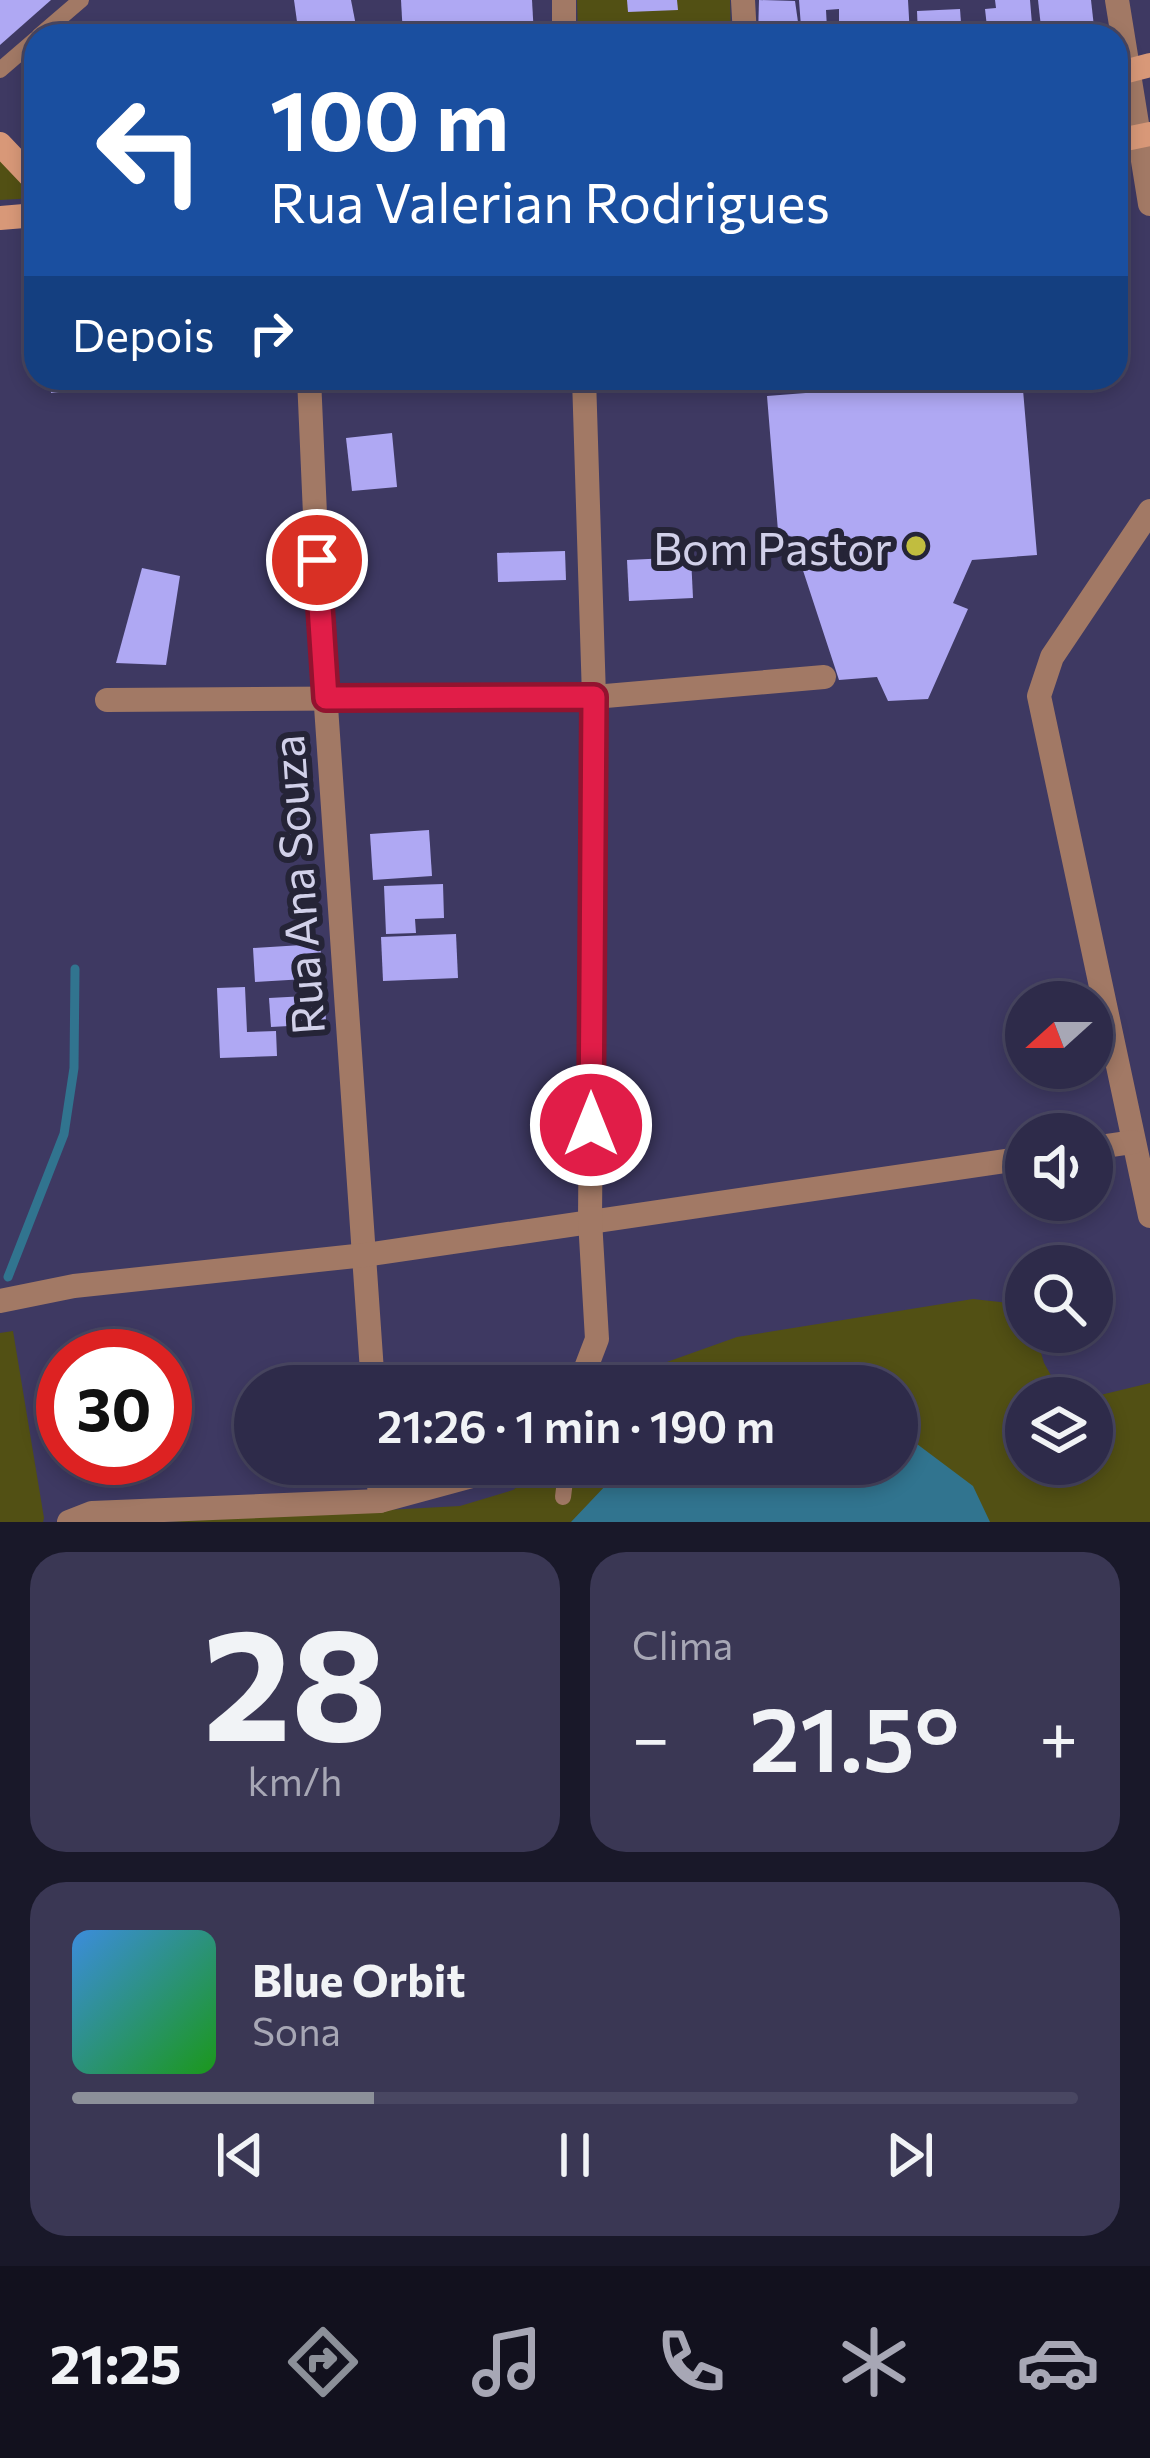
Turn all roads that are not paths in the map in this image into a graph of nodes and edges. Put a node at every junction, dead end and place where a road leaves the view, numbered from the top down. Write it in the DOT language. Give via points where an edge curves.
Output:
graph roads {
  1 [pos="81,0"];
  2 [pos="54,24"];
  3 [pos="24,50"];
  4 [pos="0,70"];
  5 [pos="1131,70"];
  6 [pos="1135,137"];
  7 [pos="1150,204"];
  8 [pos="310,390"];
  9 [pos="584,390"];
  10 [pos="1150,511"];
  11 [pos="824,677"];
  12 [pos="594,697"];
  13 [pos="326,698"];
  14 [pos="107,700"];
  15 [pos="1133,1142"];
  16 [pos="1113,1145"];
  17 [pos="1005,1161"];
  18 [pos="1150,1216"];
  19 [pos="590,1220"];
  20 [pos="365,1255"];
  21 [pos="0,1301"];
  22 [pos="372,1365"];
  23 [pos="587,1365"];
  24 [pos="379,1485"];
  25 [pos="441,1485"];
  26 [pos="564,1485"];
  27 [pos="563,1497"];
  28 [pos="380,1502"];
  29 [pos="69,1522"];
  1 -- 2 [label="lane"];
  3 -- 4 [label="lane"];
  5 -- 6 [label="street"];
  6 -- 7 [label="street"];
  8 -- 13 [label="street, Rua Ana Souza"];
  9 -- 12 [label="street"];
  10 -- 15 [label="street" via="1052,657 1039,696"];
  11 -- 12 [label="street"];
  12 -- 13 [label="street"];
  12 -- 19 [label="street"];
  13 -- 14 [label="street"];
  13 -- 20 [label="street, Rua Ana Souza"];
  15 -- 16 [label="street"];
  15 -- 18 [label="street"];
  17 -- 19 [label="street"];
  19 -- 20 [label="street"];
  19 -- 23 [label="street" via="597,1339"];
  20 -- 21 [label="street"];
  20 -- 22 [label="street, Rua Ana Souza"];
  24 -- 28 [label="street"];
  25 -- 28 [label="street"];
  26 -- 27 [label="lane"];
  28 -- 29 [label="street" via="92,1513"];
}
